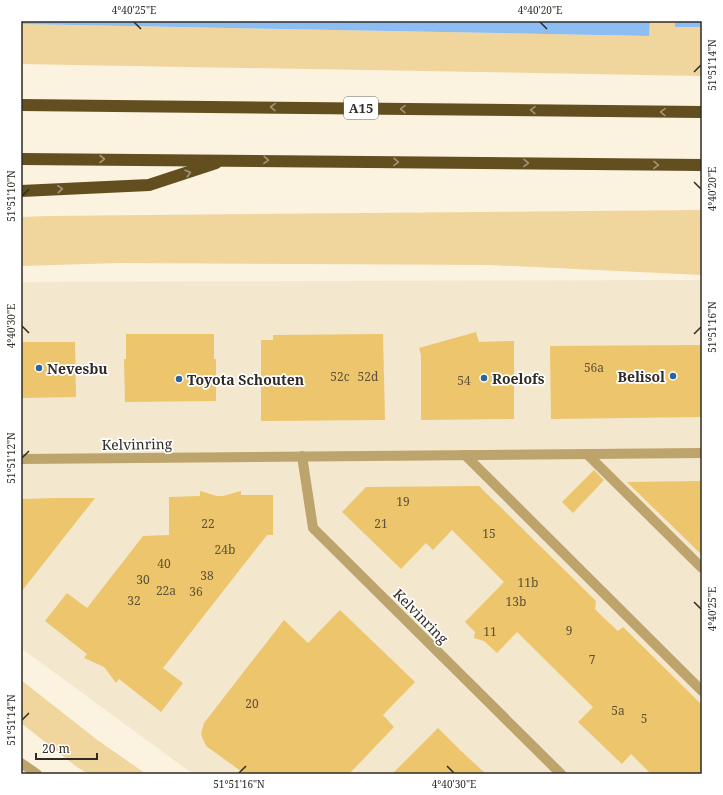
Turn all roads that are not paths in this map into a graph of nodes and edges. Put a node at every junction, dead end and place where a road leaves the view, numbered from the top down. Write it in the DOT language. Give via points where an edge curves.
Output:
graph roads {
  1 [pos="21,105"];
  2 [pos="702,112"];
  3 [pos="21,159"];
  4 [pos="227,160"];
  5 [pos="702,165"];
  6 [pos="21,191"];
  7 [pos="702,453"];
  8 [pos="587,454"];
  9 [pos="465,455"];
  10 [pos="302,456"];
  11 [pos="21,459"];
  12 [pos="702,568"];
  13 [pos="702,691"];
  14 [pos="21,763"];
  15 [pos="37,774"];
  16 [pos="561,774"];
  2 -- 1 [label="highway, A15, one-way"];
  3 -- 4 [label="highway, one-way"];
  4 -- 5 [label="highway, one-way"];
  6 -- 4 [label="highway, one-way" via="149,185"];
  7 -- 8 [label="street, Kelvinring"];
  8 -- 9 [label="street, Kelvinring"];
  8 -- 12 [label="street"];
  9 -- 10 [label="street, Kelvinring"];
  9 -- 13 [label="street"];
  10 -- 11 [label="street, Kelvinring"];
  10 -- 16 [label="street, Kelvinring" via="313,528"];
  14 -- 15 [label="street"];
}
